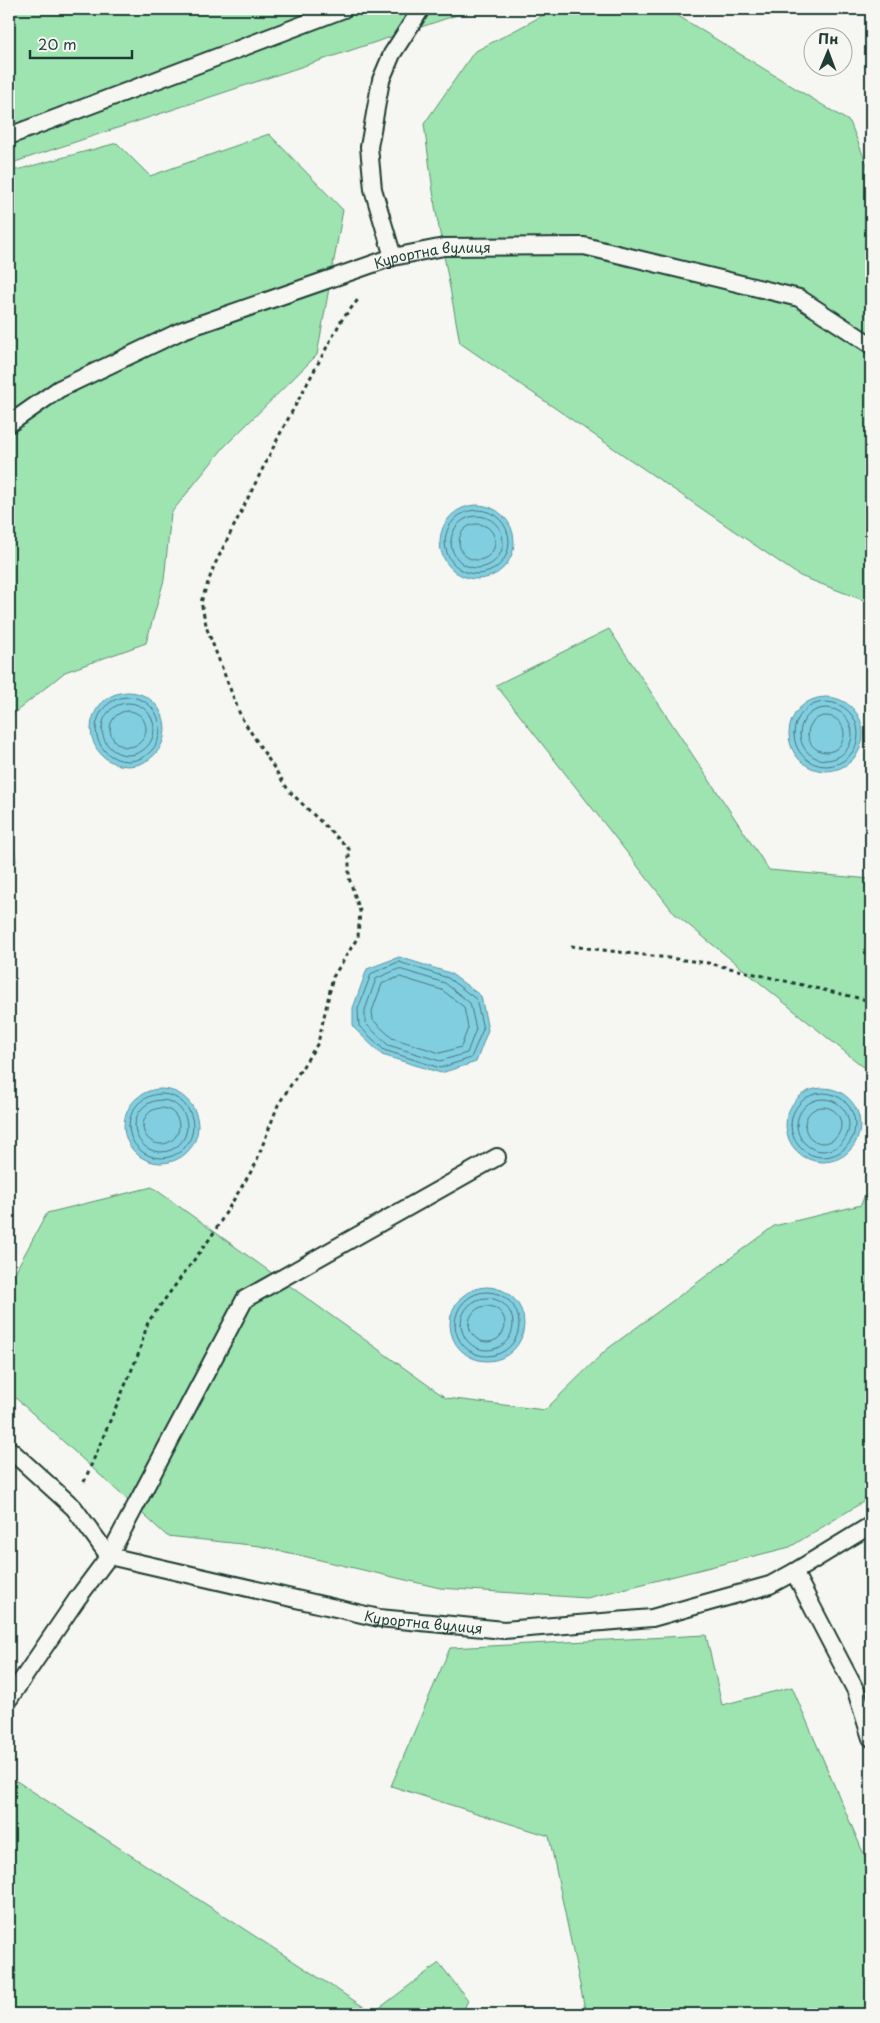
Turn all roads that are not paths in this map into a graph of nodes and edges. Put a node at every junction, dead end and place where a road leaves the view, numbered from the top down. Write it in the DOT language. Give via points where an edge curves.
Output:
graph roads {
  1 [pos="344,9"];
  2 [pos="422,9"];
  3 [pos="9,136"];
  4 [pos="393,257"];
  5 [pos="871,345"];
  6 [pos="9,424"];
  7 [pos="497,1158"];
  8 [pos="9,1449"];
  9 [pos="871,1525"];
  10 [pos="109,1556"];
  11 [pos="794,1572"];
  12 [pos="9,1698"];
  13 [pos="871,1738"];
  1 -- 3 [label="lane"];
  2 -- 4 [label="lane" via="392,54 381,80 369,147 372,189"];
  4 -- 5 [label="lane, Курортна вулиця" via="444,247 584,246 799,298"];
  4 -- 6 [label="lane, Курортна вулиця" via="183,330 59,389"];
  7 -- 10 [label="lane" via="246,1299"];
  8 -- 10 [label="lane" via="74,1508"];
  9 -- 11 [label="lane, Курортна вулиця"];
  10 -- 11 [label="lane, Курортна вулиця" via="379,1618 504,1630 652,1618 770,1585"];
  10 -- 12 [label="lane"];
  11 -- 13 [label="lane" via="856,1691"];
}
